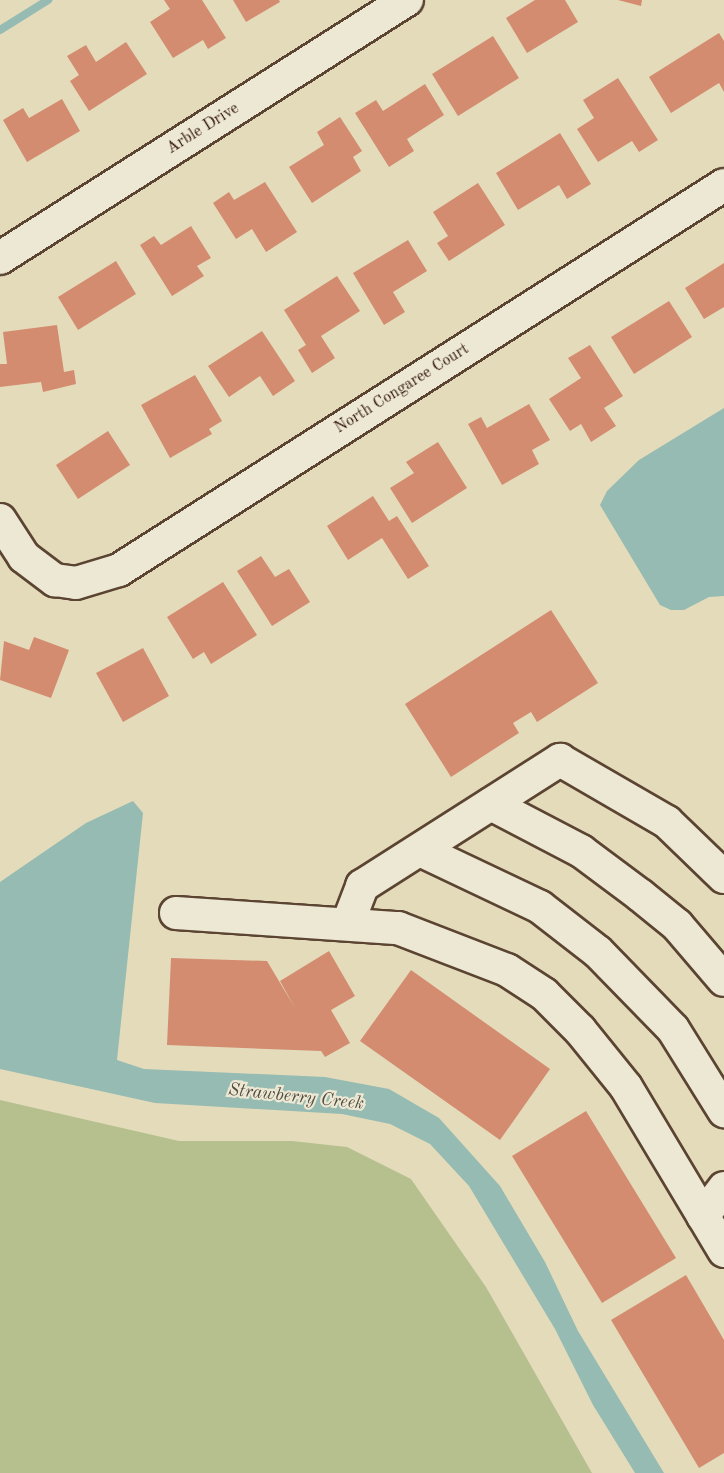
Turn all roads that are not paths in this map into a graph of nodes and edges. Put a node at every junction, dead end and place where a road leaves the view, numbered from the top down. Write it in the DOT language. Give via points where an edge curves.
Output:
graph roads {
  1 [pos="407,0"];
  2 [pos="724,185"];
  3 [pos="0,258"];
  4 [pos="0,519"];
  5 [pos="491,804"];
  6 [pos="420,850"];
  7 [pos="724,877"];
  8 [pos="176,913"];
  9 [pos="348,923"];
  10 [pos="724,980"];
  11 [pos="724,1112"];
  12 [pos="724,1188"];
  13 [pos="703,1216"];
  14 [pos="724,1251"];
  1 -- 3 [label="street, Arble Drive"];
  2 -- 4 [label="street, North Congaree Court" via="119,570 76,583 55,580 24,557"];
  5 -- 6 [label="street"];
  5 -- 7 [label="street" via="560,760 667,822"];
  5 -- 10 [label="street" via="581,851 640,895 677,925"];
  6 -- 9 [label="street" via="362,886"];
  6 -- 11 [label="street" via="540,907 598,952 674,1029"];
  8 -- 9 [label="street"];
  9 -- 13 [label="street" via="398,928 507,970 544,994 580,1030 626,1087"];
  12 -- 13 [label="street"];
  13 -- 14 [label="street"];
}
